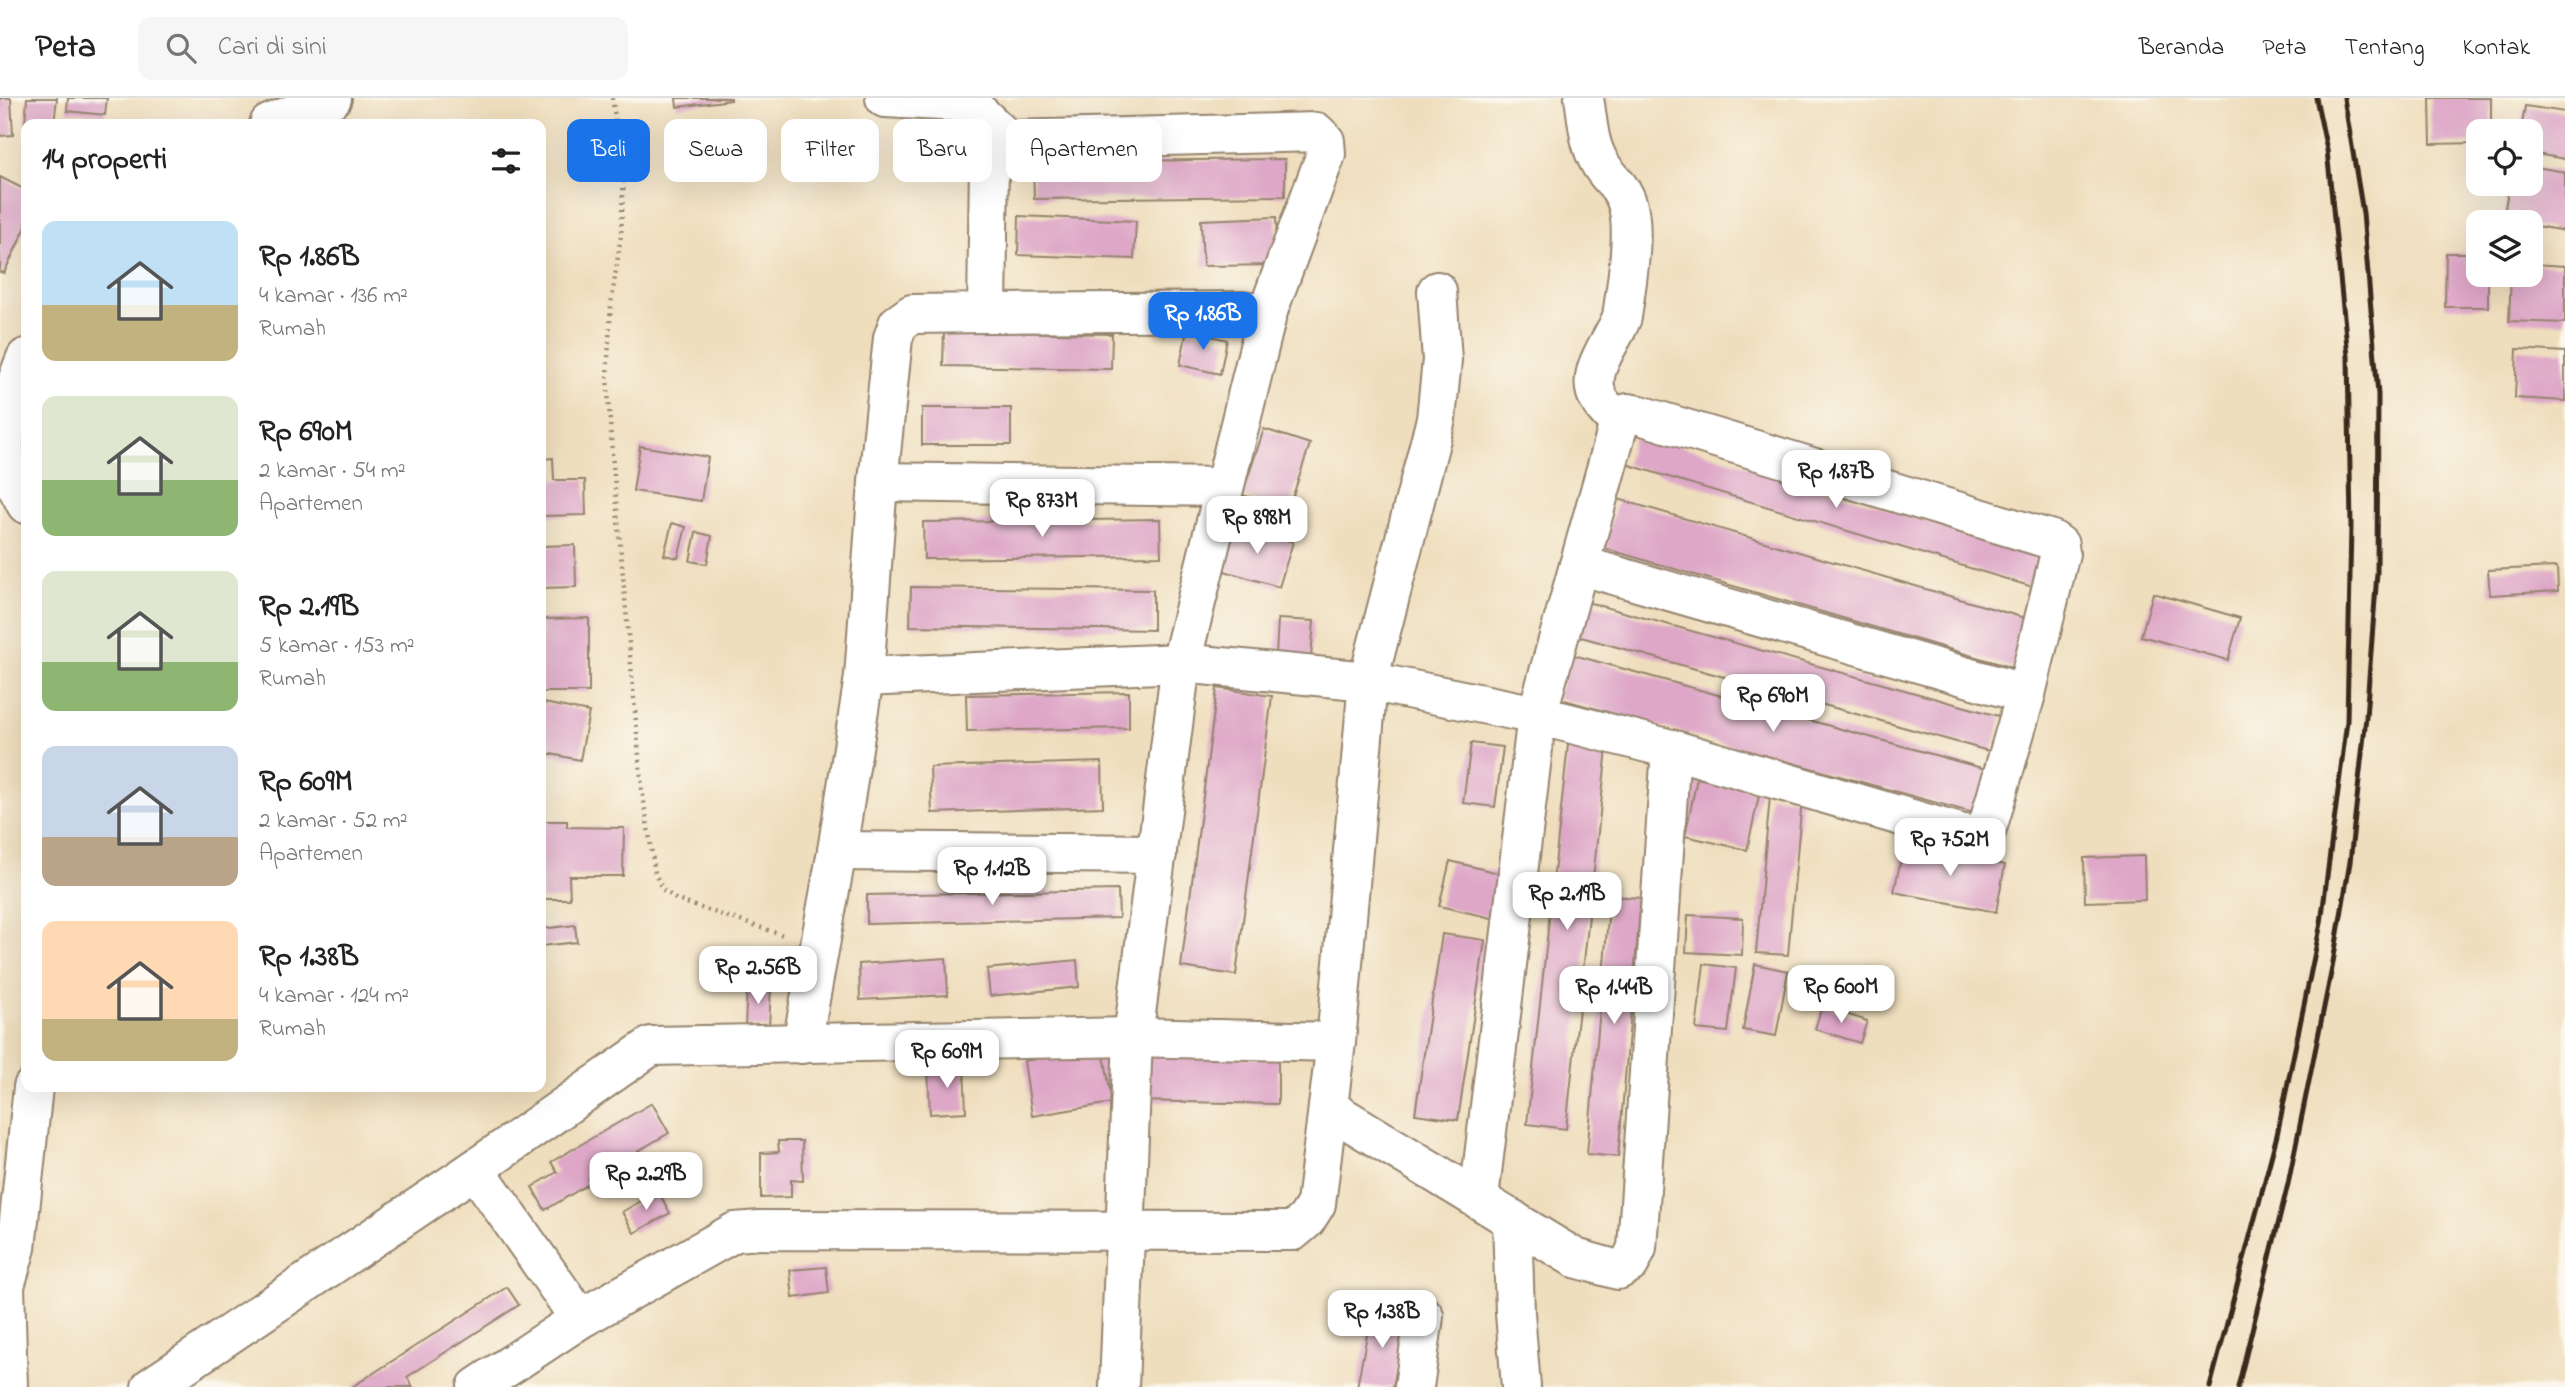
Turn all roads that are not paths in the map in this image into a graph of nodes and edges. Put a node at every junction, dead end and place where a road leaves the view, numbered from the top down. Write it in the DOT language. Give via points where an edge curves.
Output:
graph roads {
  1 [pos="332,98"];
  2 [pos="885,98"];
  3 [pos="1584,98"];
  4 [pos="944,100"];
  5 [pos="281,119"];
  6 [pos="1162,136"];
  7 [pos="1006,138"];
  8 [pos="1006,141"];
  9 [pos="1437,291"];
  10 [pos="1268,311"];
  11 [pos="987,313"];
  12 [pos="21,370"];
  13 [pos="1619,423"];
  14 [pos="878,482"];
  15 [pos="1224,487"];
  16 [pos="21,494"];
  17 [pos="1579,565"];
  18 [pos="1181,663"];
  19 [pos="864,677"];
  20 [pos="1368,681"];
  21 [pos="2025,694"];
  22 [pos="1537,715"];
  23 [pos="1671,750"];
  24 [pos="837,851"];
  25 [pos="1157,854"];
  26 [pos="1133,1037"];
  27 [pos="1336,1042"];
  28 [pos="802,1044"];
  29 [pos="32,1092"];
  30 [pos="1328,1108"];
  31 [pos="475,1169"];
  32 [pos="1479,1198"];
  33 [pos="1512,1219"];
  34 [pos="1127,1230"];
  35 [pos="1424,1316"];
  36 [pos="580,1319"];
  37 [pos="8,1387"];
  38 [pos="151,1387"];
  39 [pos="477,1387"];
  40 [pos="1119,1387"];
  41 [pos="1413,1387"];
  42 [pos="1521,1387"];
  1 -- 5 [label="street"];
  2 -- 4 [label="street"];
  3 -- 13 [label="street" via="1591,146 1626,200 1631,224 1622,317 1597,364 1595,380 1598,399"];
  4 -- 7 [label="street" via="975,109"];
  6 -- 10 [label="street" via="1316,132 1325,141 1326,154"];
  8 -- 11 [label="street" via="996,146 989,160"];
  9 -- 20 [label="street" via="1442,360 1436,418"];
  10 -- 11 [label="street"];
  10 -- 15 [label="street"];
  11 -- 14 [label="street" via="912,314 898,324"];
  12 -- 16 [label="street" via="1,432 5,463"];
  13 -- 17 [label="street"];
  13 -- 21 [label="street" via="1628,413 1640,415 2052,540 2060,553"];
  14 -- 15 [label="street"];
  14 -- 19 [label="street"];
  15 -- 18 [label="street"];
  17 -- 21 [label="street"];
  17 -- 22 [label="street"];
  18 -- 19 [label="street"];
  18 -- 20 [label="street"];
  18 -- 25 [label="street"];
  19 -- 24 [label="street"];
  20 -- 22 [label="street"];
  20 -- 27 [label="street"];
  21 -- 23 [label="street" via="1987,829 1976,835"];
  22 -- 23 [label="street"];
  22 -- 32 [label="street"];
  23 -- 33 [label="street" via="1637,1248 1630,1264 1618,1270 1575,1258"];
  24 -- 25 [label="street"];
  24 -- 28 [label="street"];
  25 -- 26 [label="street"];
  26 -- 27 [label="street"];
  26 -- 28 [label="street"];
  26 -- 34 [label="street"];
  27 -- 30 [label="street"];
  28 -- 31 [label="street" via="651,1046"];
  29 -- 37 [label="street" via="16,1248 5,1286"];
  30 -- 32 [label="street"];
  30 -- 34 [label="street" via="1316,1204 1293,1231"];
  31 -- 36 [label="street"];
  31 -- 38 [label="street"];
  32 -- 33 [label="street"];
  33 -- 42 [label="street"];
  34 -- 36 [label="street" via="735,1232"];
  34 -- 40 [label="street"];
  35 -- 41 [label="street"];
  36 -- 39 [label="street"];
}
